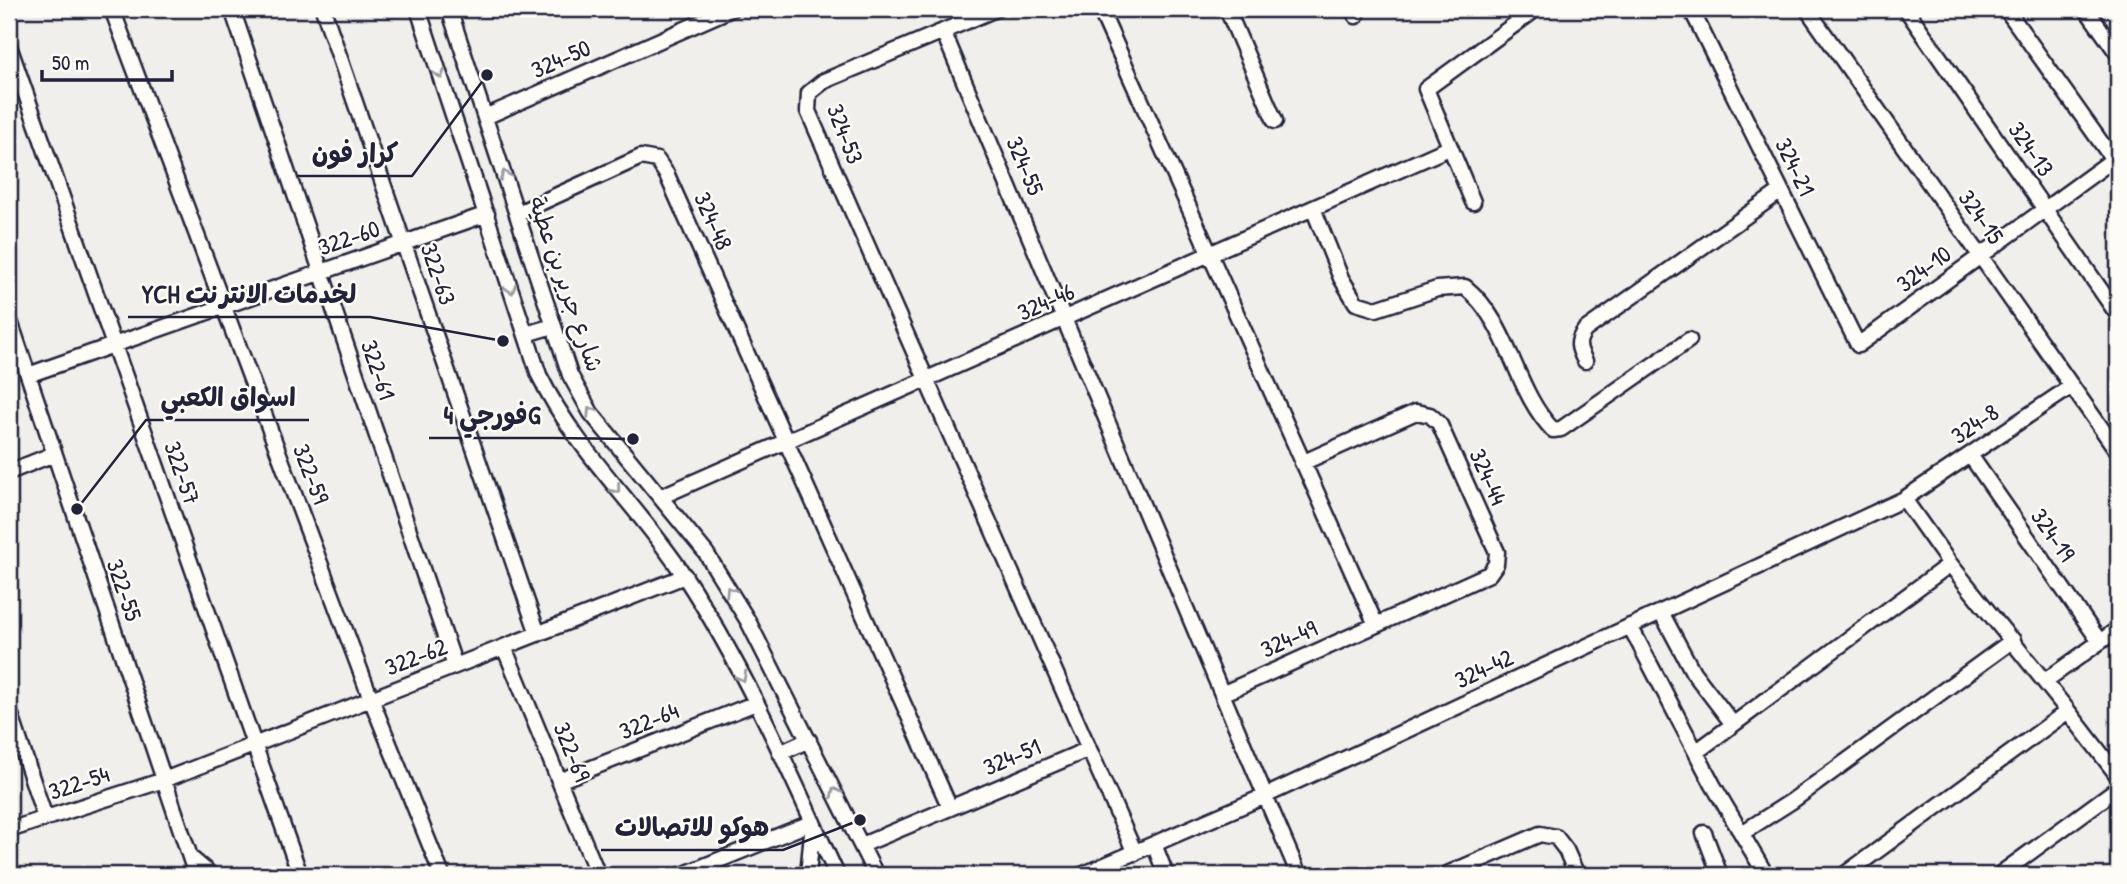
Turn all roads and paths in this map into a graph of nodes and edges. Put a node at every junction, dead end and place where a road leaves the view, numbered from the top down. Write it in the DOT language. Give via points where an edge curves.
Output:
graph roads {
  1 [pos="112,9"];
  2 [pos="232,9"];
  3 [pos="323,9"];
  4 [pos="418,9"];
  5 [pos="449,9"];
  6 [pos="732,9"];
  7 [pos="996,9"];
  8 [pos="1100,9"];
  9 [pos="1227,9"];
  10 [pos="1536,9"];
  11 [pos="1691,9"];
  12 [pos="1807,9"];
  13 [pos="1906,9"];
  14 [pos="2006,9"];
  15 [pos="2087,9"];
  16 [pos="943,31"];
  17 [pos="9,46"];
  18 [pos="2118,54"];
  19 [pos="485,117"];
  20 [pos="1275,121"];
  21 [pos="1450,148"];
  22 [pos="2117,161"];
  23 [pos="1781,191"];
  24 [pos="1474,202"];
  25 [pos="1313,208"];
  26 [pos="2045,209"];
  27 [pos="518,213"];
  28 [pos="487,214"];
  29 [pos="403,243"];
  30 [pos="1211,253"];
  31 [pos="1981,256"];
  32 [pos="321,272"];
  33 [pos="224,306"];
  34 [pos="2118,316"];
  35 [pos="9,318"];
  36 [pos="1065,318"];
  37 [pos="553,326"];
  38 [pos="526,334"];
  39 [pos="1689,340"];
  40 [pos="113,345"];
  41 [pos="1858,345"];
  42 [pos="1585,361"];
  43 [pos="28,375"];
  44 [pos="926,379"];
  45 [pos="2072,386"];
  46 [pos="788,441"];
  47 [pos="2118,452"];
  48 [pos="54,454"];
  49 [pos="1969,455"];
  50 [pos="1302,463"];
  51 [pos="9,472"];
  52 [pos="660,497"];
  53 [pos="1904,499"];
  54 [pos="1950,564"];
  55 [pos="685,576"];
  56 [pos="1661,612"];
  57 [pos="1376,625"];
  58 [pos="1630,626"];
  59 [pos="2118,629"];
  60 [pos="538,634"];
  61 [pos="2013,640"];
  62 [pos="2100,642"];
  63 [pos="504,647"];
  64 [pos="455,666"];
  65 [pos="2045,681"];
  66 [pos="1222,694"];
  67 [pos="371,699"];
  68 [pos="756,703"];
  69 [pos="9,709"];
  70 [pos="2068,711"];
  71 [pos="1732,723"];
  72 [pos="809,740"];
  73 [pos="254,745"];
  74 [pos="1089,750"];
  75 [pos="1696,752"];
  76 [pos="780,753"];
  77 [pos="2118,776"];
  78 [pos="164,780"];
  79 [pos="559,781"];
  80 [pos="2118,788"];
  81 [pos="1265,796"];
  82 [pos="950,808"];
  83 [pos="45,818"];
  84 [pos="813,821"];
  85 [pos="9,830"];
  86 [pos="1704,833"];
  87 [pos="1742,833"];
  88 [pos="1154,844"];
  89 [pos="862,845"];
  90 [pos="1135,853"];
  91 [pos="190,857"];
  92 [pos="196,875"];
  93 [pos="211,875"];
  94 [pos="300,875"];
  95 [pos="442,875"];
  96 [pos="598,875"];
  97 [pos="682,875"];
  98 [pos="808,875"];
  99 [pos="838,875"];
  100 [pos="876,875"];
  101 [pos="1082,875"];
  102 [pos="1166,875"];
  103 [pos="1299,875"];
  104 [pos="1445,875"];
  105 [pos="1577,875"];
  106 [pos="1720,875"];
  107 [pos="1766,875"];
  108 [pos="1843,875"];
  109 [pos="1999,875"];
  1 -- 33 [label="street, 322-59"];
  2 -- 32 [label="street, 322-61"];
  3 -- 29 [label="street, 322-63"];
  4 -- 28 [label="street, one-way"];
  5 -- 19 [label="street, شارع جرير بن عطية"];
  6 -- 19 [label="street, 324-50"];
  7 -- 16 [label="street, 324-53"];
  8 -- 30 [label="street"];
  9 -- 20 [label="street"];
  10 -- 21 [label="street" via="1426,89"];
  11 -- 23 [label="street, 324-21"];
  12 -- 31 [label="street, 324-15"];
  13 -- 26 [label="street, 324-13"];
  14 -- 22 [label="street"];
  15 -- 18 [label="street"];
  16 -- 36 [label="street, 324-55"];
  16 -- 44 [label="street, 324-53" via="824,81 809,93 808,111"];
  17 -- 40 [label="street, 322-57"];
  27 -- 19 [label="street, شارع جرير بن عطية, one-way"];
  21 -- 24 [label="street"];
  21 -- 25 [label="street, 324-46"];
  22 -- 26 [label="street, 324-10"];
  23 -- 41 [label="street, 324-21"];
  23 -- 42 [label="street" via="1584,330 1578,350"];
  25 -- 30 [label="street, 324-46"];
  25 -- 39 [label="street" via="1356,303 1376,309 1437,289 1465,287 1484,302 1553,429 1561,429"];
  26 -- 31 [label="street, 324-10"];
  26 -- 34 [label="street, 324-13"];
  27 -- 37 [label="street, شارع جرير بن عطية"];
  27 -- 46 [label="street, 324-48" via="641,158 657,160"];
  28 -- 29 [label="street, 322-60"];
  28 -- 38 [label="street, one-way"];
  29 -- 32 [label="street, 322-60"];
  29 -- 60 [label="street, 322-63"];
  30 -- 36 [label="street, 324-46"];
  30 -- 50 [label="street"];
  31 -- 41 [label="street, 324-10"];
  31 -- 45 [label="street, 324-15"];
  32 -- 33 [label="street, 322-60"];
  32 -- 64 [label="street, 322-61"];
  33 -- 40 [label="street, 322-60"];
  33 -- 67 [label="street, 322-59"];
  35 -- 43 [label="street, 322-55"];
  36 -- 44 [label="street, 324-46"];
  36 -- 66 [label="street"];
  37 -- 38 [label="street"];
  52 -- 37 [label="street, شارع جرير بن عطية, one-way" via="591,413 570,374"];
  38 -- 55 [label="street, one-way" via="539,375 575,439"];
  40 -- 43 [label="street, 322-60"];
  40 -- 73 [label="street, 322-57"];
  43 -- 48 [label="street, 322-55"];
  44 -- 46 [label="street, 324-46"];
  44 -- 74 [label="street"];
  45 -- 47 [label="street, 324-15"];
  45 -- 49 [label="street, 324-8"];
  46 -- 52 [label="street, 324-46"];
  46 -- 82 [label="street"];
  48 -- 51 [label="street"];
  48 -- 78 [label="street, 322-55"];
  49 -- 53 [label="street, 324-8"];
  49 -- 62 [label="street, 324-19"];
  50 -- 57 [label="street"];
  50 -- 57 [label="street, 324-44" via="1416,412 1439,423 1497,552 1496,564 1489,574"];
  72 -- 52 [label="street, شارع جرير بن عطية, one-way" via="748,621 706,553"];
  53 -- 54 [label="street"];
  53 -- 56 [label="street, 324-42"];
  54 -- 61 [label="street"];
  54 -- 71 [label="street"];
  55 -- 60 [label="street, 322-62"];
  55 -- 68 [label="street, one-way"];
  56 -- 58 [label="street, 324-42"];
  56 -- 71 [label="street" via="1693,672"];
  57 -- 66 [label="street, 324-49"];
  58 -- 75 [label="street"];
  58 -- 81 [label="street, 324-42"];
  59 -- 62 [label="street"];
  60 -- 63 [label="street, 322-62"];
  61 -- 65 [label="street"];
  61 -- 87 [label="street"];
  62 -- 65 [label="street"];
  63 -- 64 [label="street, 322-62"];
  63 -- 79 [label="street, 322-69"];
  64 -- 67 [label="street, 322-62"];
  65 -- 70 [label="street"];
  66 -- 81 [label="street"];
  67 -- 73 [label="street, 322-62"];
  67 -- 95 [label="street, 322-59"];
  68 -- 76 [label="street"];
  68 -- 79 [label="street, 322-64"];
  69 -- 83 [label="street"];
  70 -- 77 [label="street"];
  70 -- 108 [label="street"];
  71 -- 75 [label="street"];
  72 -- 76 [label="street"];
  89 -- 72 [label="street, شارع جرير بن عطية, one-way"];
  73 -- 78 [label="street, 322-62"];
  73 -- 94 [label="street, 322-57"];
  74 -- 82 [label="street, 324-51"];
  74 -- 90 [label="street"];
  75 -- 87 [label="street"];
  76 -- 84 [label="street"];
  78 -- 83 [label="street, 322-54"];
  78 -- 91 [label="street, 322-55"];
  79 -- 96 [label="street, 322-69"];
  80 -- 109 [label="street"];
  81 -- 88 [label="street, 324-42"];
  81 -- 103 [label="street"];
  82 -- 89 [label="street, 324-51"];
  83 -- 85 [label="street, 322-54"];
  84 -- 97 [label="street"];
  84 -- 98 [label="street"];
  84 -- 99 [label="street"];
  86 -- 106 [label="street"];
  87 -- 107 [label="street"];
  88 -- 90 [label="street, 324-42"];
  88 -- 102 [label="street"];
  89 -- 100 [label="street, شارع جرير بن عطية"];
  90 -- 101 [label="street, 324-42"];
  91 -- 92 [label="street, 322-55"];
  91 -- 93 [label="street"];
  104 -- 105 [label="street" via="1540,834 1556,837"];
}
